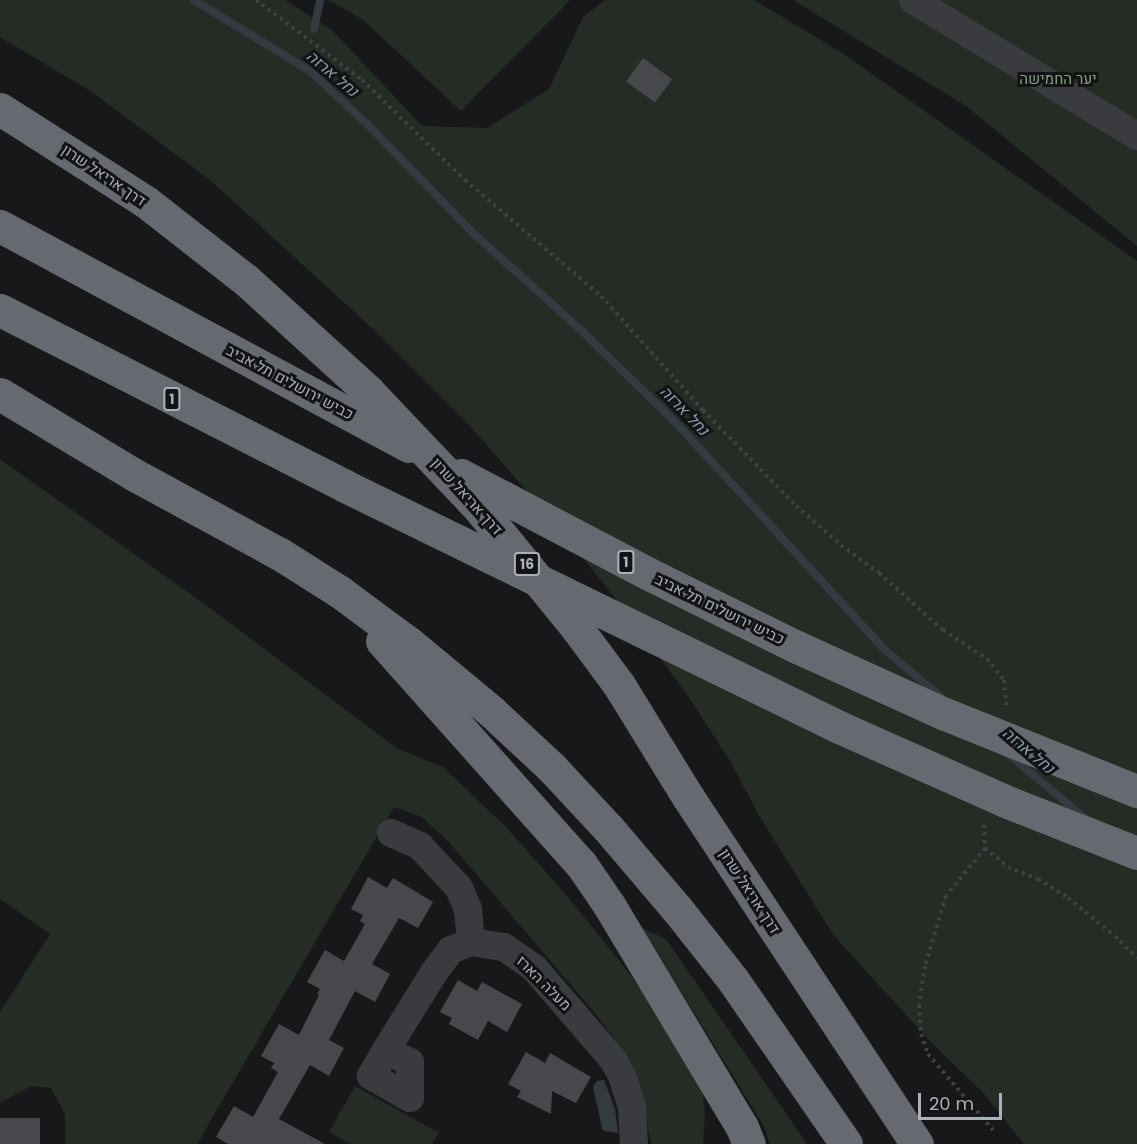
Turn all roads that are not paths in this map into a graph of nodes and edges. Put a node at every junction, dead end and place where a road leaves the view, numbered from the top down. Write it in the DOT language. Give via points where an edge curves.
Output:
graph roads {
  1 [pos="913,0"];
  2 [pos="0,109"];
  3 [pos="1137,136"];
  4 [pos="0,226"];
  5 [pos="0,310"];
  6 [pos="0,394"];
  7 [pos="339,592"];
  8 [pos="1137,791"];
  9 [pos="391,833"];
  10 [pos="1137,853"];
  11 [pos="471,942"];
  12 [pos="386,1050"];
  13 [pos="634,1144"];
  14 [pos="749,1144"];
  15 [pos="846,1144"];
  16 [pos="917,1144"];
  1 -- 3 [label="street"];
  2 -- 16 [label="highway, דרך אריאל שרון / 16" via="146,202 246,280 368,390 479,508 619,686"];
  4 -- 8 [label="highway, כביש ירושלים תל אביב / 1" via="647,573 945,714"];
  5 -- 10 [label="highway, 1" via="345,486 839,727 1005,801"];
  6 -- 7 [label="highway" via="133,474 280,554"];
  7 -- 14 [label="highway" via="581,864"];
  7 -- 15 [label="highway" via="409,643 492,712 608,828 733,980"];
  9 -- 11 [label="street" via="420,846 459,888 468,909"];
  11 -- 12 [label="street" via="451,950 442,959"];
  11 -- 13 [label="street, מעלה הארז" via="504,947 525,960 605,1047 628,1091 635,1124"];
}
